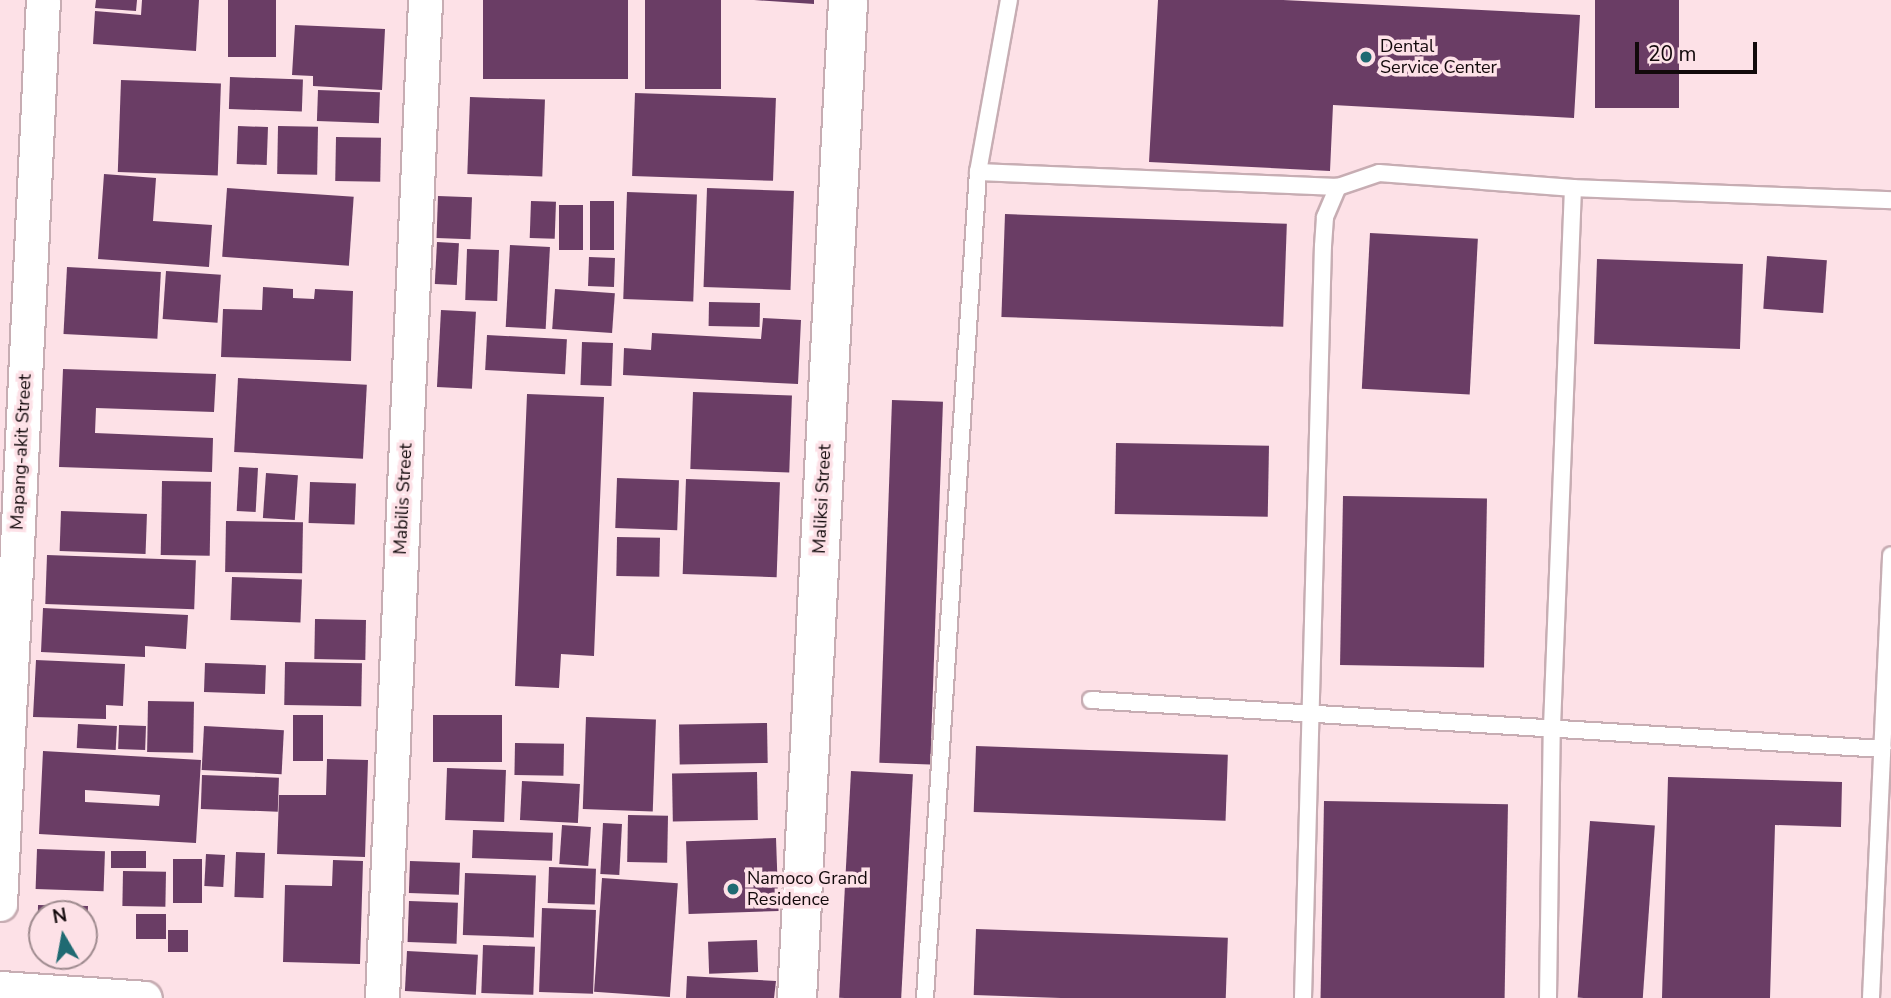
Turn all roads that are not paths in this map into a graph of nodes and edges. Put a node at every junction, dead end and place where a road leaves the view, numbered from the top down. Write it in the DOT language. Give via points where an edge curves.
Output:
graph roads {
  1 [pos="43,0"];
  2 [pos="425,0"];
  3 [pos="848,0"];
  4 [pos="1009,0"];
  5 [pos="978,172"];
  6 [pos="1338,187"];
  7 [pos="1573,188"];
  8 [pos="1891,200"];
  9 [pos="1891,555"];
  10 [pos="1890,606"];
  11 [pos="1091,701"];
  12 [pos="1309,711"];
  13 [pos="1552,727"];
  14 [pos="1882,749"];
  15 [pos="0,904"];
  16 [pos="1883,941"];
  17 [pos="0,988"];
  18 [pos="145,998"];
  19 [pos="382,998"];
  20 [pos="797,998"];
  21 [pos="925,998"];
  22 [pos="1303,998"];
  23 [pos="1548,998"];
  24 [pos="1871,998"];
  1 -- 15 [label="street, Mapang-akit Street"];
  2 -- 19 [label="street, Mabilis Street"];
  3 -- 20 [label="street, Maliksi Street"];
  4 -- 5 [label="lane"];
  5 -- 6 [label="lane"];
  5 -- 21 [label="lane"];
  6 -- 7 [label="lane" via="1379,173"];
  6 -- 12 [label="lane" via="1325,217"];
  7 -- 8 [label="lane"];
  7 -- 13 [label="lane"];
  9 -- 10 [label="lane"];
  10 -- 14 [label="lane"];
  11 -- 12 [label="lane"];
  12 -- 13 [label="lane"];
  12 -- 22 [label="lane"];
  13 -- 14 [label="lane"];
  13 -- 23 [label="lane"];
  14 -- 16 [label="lane"];
  16 -- 24 [label="lane"];
  17 -- 18 [label="street"];
}
